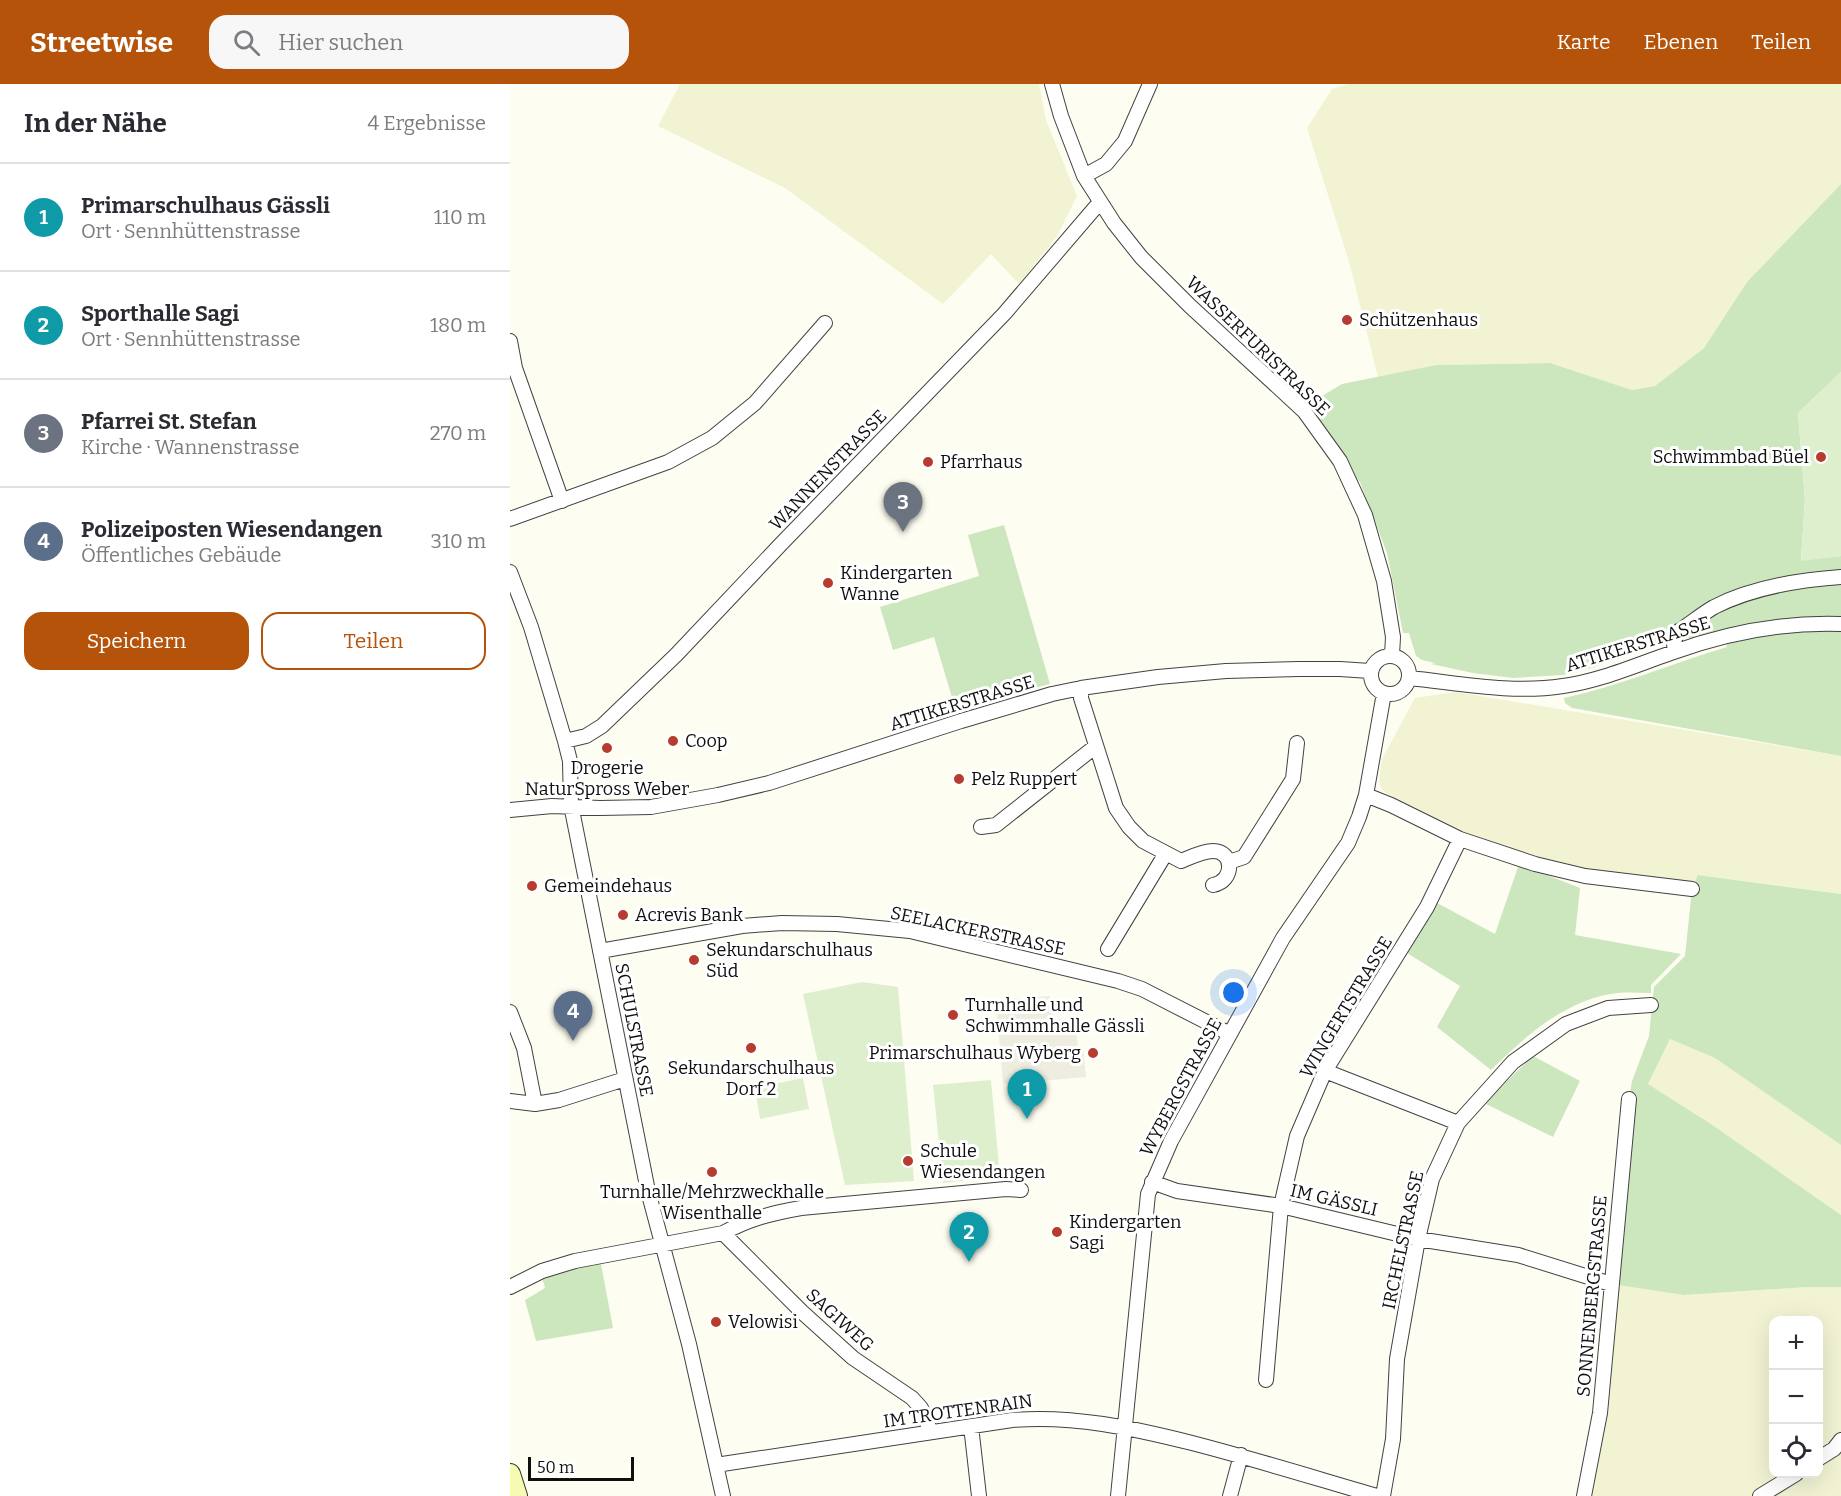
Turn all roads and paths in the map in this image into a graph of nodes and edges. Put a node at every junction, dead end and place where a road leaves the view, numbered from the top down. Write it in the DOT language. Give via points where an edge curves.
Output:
graph roads {
  1 [pos="1052,84"];
  2 [pos="1150,84"];
  3 [pos="1084,177"];
  4 [pos="1100,202"];
  5 [pos="825,323"];
  6 [pos="510,341"];
  7 [pos="562,501"];
  8 [pos="510,519"];
  9 [pos="510,572"];
  10 [pos="1841,578"];
  11 [pos="1841,624"];
  12 [pos="1675,651"];
  13 [pos="1392,655"];
  14 [pos="1370,671"];
  15 [pos="1409,678"];
  16 [pos="1081,688"];
  17 [pos="1384,693"];
  18 [pos="565,741"];
  19 [pos="1297,743"];
  20 [pos="1096,746"];
  21 [pos="1366,795"];
  22 [pos="571,805"];
  23 [pos="510,810"];
  24 [pos="981,827"];
  25 [pos="1460,839"];
  26 [pos="1166,853"];
  27 [pos="1229,862"];
  28 [pos="1213,885"];
  29 [pos="1692,889"];
  30 [pos="1108,949"];
  31 [pos="600,951"];
  32 [pos="1651,1005"];
  33 [pos="510,1012"];
  34 [pos="1230,1034"];
  35 [pos="1325,1071"];
  36 [pos="625,1079"];
  37 [pos="1629,1099"];
  38 [pos="510,1101"];
  39 [pos="535,1104"];
  40 [pos="1458,1123"];
  41 [pos="1152,1182"];
  42 [pos="1021,1190"];
  43 [pos="1281,1206"];
  44 [pos="723,1233"];
  45 [pos="1418,1239"];
  46 [pos="662,1244"];
  47 [pos="1611,1284"];
  48 [pos="510,1287"];
  49 [pos="1266,1380"];
  50 [pos="971,1426"];
  51 [pos="1125,1426"];
  52 [pos="931,1432"];
  53 [pos="1841,1440"];
  54 [pos="1241,1455"];
  55 [pos="1823,1456"];
  56 [pos="716,1465"];
  57 [pos="510,1474"];
  58 [pos="1788,1478"];
  59 [pos="517,1496"];
  60 [pos="723,1496"];
  61 [pos="979,1496"];
  62 [pos="1118,1496"];
  63 [pos="1230,1496"];
  64 [pos="1377,1496"];
  65 [pos="1383,1496"];
  66 [pos="1584,1496"];
  67 [pos="1760,1496"];
  1 -- 3 [label="street, WASSERFURISTRASSE"];
  2 -- 3 [label="street" via="1125,141 1106,164"];
  3 -- 4 [label="street, WASSERFURISTRASSE"];
  4 -- 13 [label="street, WASSERFURISTRASSE" via="1141,257 1304,411 1340,461 1365,515 1384,581"];
  4 -- 18 [label="street, WANNENSTRASSE" via="1004,314 676,655 602,726 586,736"];
  5 -- 7 [label="street" via="754,403 712,438 668,462"];
  6 -- 7 [label="street" via="515,368"];
  7 -- 8 [label="street"];
  9 -- 18 [label="street, SCHULSTRASSE"];
  10 -- 12 [label="street" via="1798,582 1726,602 1679,631"];
  11 -- 12 [label="street, ATTIKERSTRASSE" via="1755,629"];
  12 -- 15 [label="street, ATTIKERSTRASSE" via="1607,675 1545,689"];
  13 -- 14 [label="street" via="1380,657"];
  13 -- 15 [label="street" via="1405,663"];
  14 -- 16 [label="street, ATTIKERSTRASSE" via="1226,671"];
  14 -- 17 [label="street" via="1373,685"];
  15 -- 17 [label="street" via="1397,693"];
  16 -- 20 [label="street"];
  16 -- 22 [label="street, ATTIKERSTRASSE" via="736,791 651,807"];
  17 -- 21 [label="street, WYBERGSTRASSE"];
  18 -- 22 [label="street, SCHULSTRASSE" via="570,761"];
  19 -- 27 [label="street" via="1293,779 1244,857"];
  20 -- 24 [label="street" via="996,825"];
  20 -- 26 [label="street" via="1116,808 1143,841"];
  21 -- 25 [label="street"];
  21 -- 34 [label="street, WYBERGSTRASSE" via="1348,843 1283,938"];
  22 -- 23 [label="street, ATTIKERSTRASSE"];
  22 -- 31 [label="street, SCHULSTRASSE"];
  25 -- 29 [label="street" via="1585,876"];
  25 -- 35 [label="street, WINGERTSTRASSE" via="1427,907"];
  26 -- 27 [label="street" via="1181,861 1217,851"];
  26 -- 30 [label="street"];
  27 -- 28 [label="street" via="1226,878"];
  31 -- 34 [label="street, SEELACKERSTRASSE" via="742,926 782,923 910,931 1142,988"];
  31 -- 36 [label="street, SCHULSTRASSE"];
  32 -- 40 [label="street, IRCHELSTRASSE" via="1608,1008 1566,1024 1513,1062"];
  33 -- 39 [label="street" via="524,1048"];
  34 -- 41 [label="street, WYBERGSTRASSE"];
  35 -- 40 [label="street"];
  35 -- 43 [label="street, WINGERTSTRASSE" via="1297,1136"];
  36 -- 39 [label="street"];
  36 -- 46 [label="street, SCHULSTRASSE"];
  37 -- 47 [label="street, SONNENBERGSTRASSE"];
  38 -- 39 [label="street"];
  40 -- 45 [label="street, IRCHELSTRASSE" via="1432,1179"];
  41 -- 43 [label="street, IM GÄSSLI" via="1177,1191"];
  41 -- 51 [label="street, WYBERGSTRASSE" via="1143,1229"];
  42 -- 44 [label="street" via="801,1208 744,1222"];
  43 -- 45 [label="street, IM GÄSSLI"];
  43 -- 49 [label="street, WINGERTSTRASSE"];
  44 -- 46 [label="street"];
  44 -- 52 [label="street, SAGIWEG" via="853,1358 912,1398"];
  45 -- 47 [label="street, IM GÄSSLI" via="1518,1255"];
  45 -- 65 [label="street, IRCHELSTRASSE" via="1397,1359 1393,1440"];
  46 -- 48 [label="street" via="557,1265"];
  46 -- 56 [label="street, SCHULSTRASSE"];
  47 -- 66 [label="street, SONNENBERGSTRASSE" via="1600,1413"];
  50 -- 51 [label="street, IM TROTTENRAIN" via="1040,1418"];
  50 -- 52 [label="street, IM TROTTENRAIN"];
  50 -- 61 [label="street"];
  51 -- 54 [label="street, IM TROTTENRAIN"];
  51 -- 62 [label="street, WYBERGSTRASSE"];
  52 -- 56 [label="street, IM TROTTENRAIN"];
  53 -- 55 [label="street"];
  54 -- 63 [label="street"];
  54 -- 64 [label="street, IM TROTTENRAIN"];
  56 -- 60 [label="street, SCHULSTRASSE"];
  57 -- 59 [label="main road"];
  58 -- 67 [label="street"];
}
